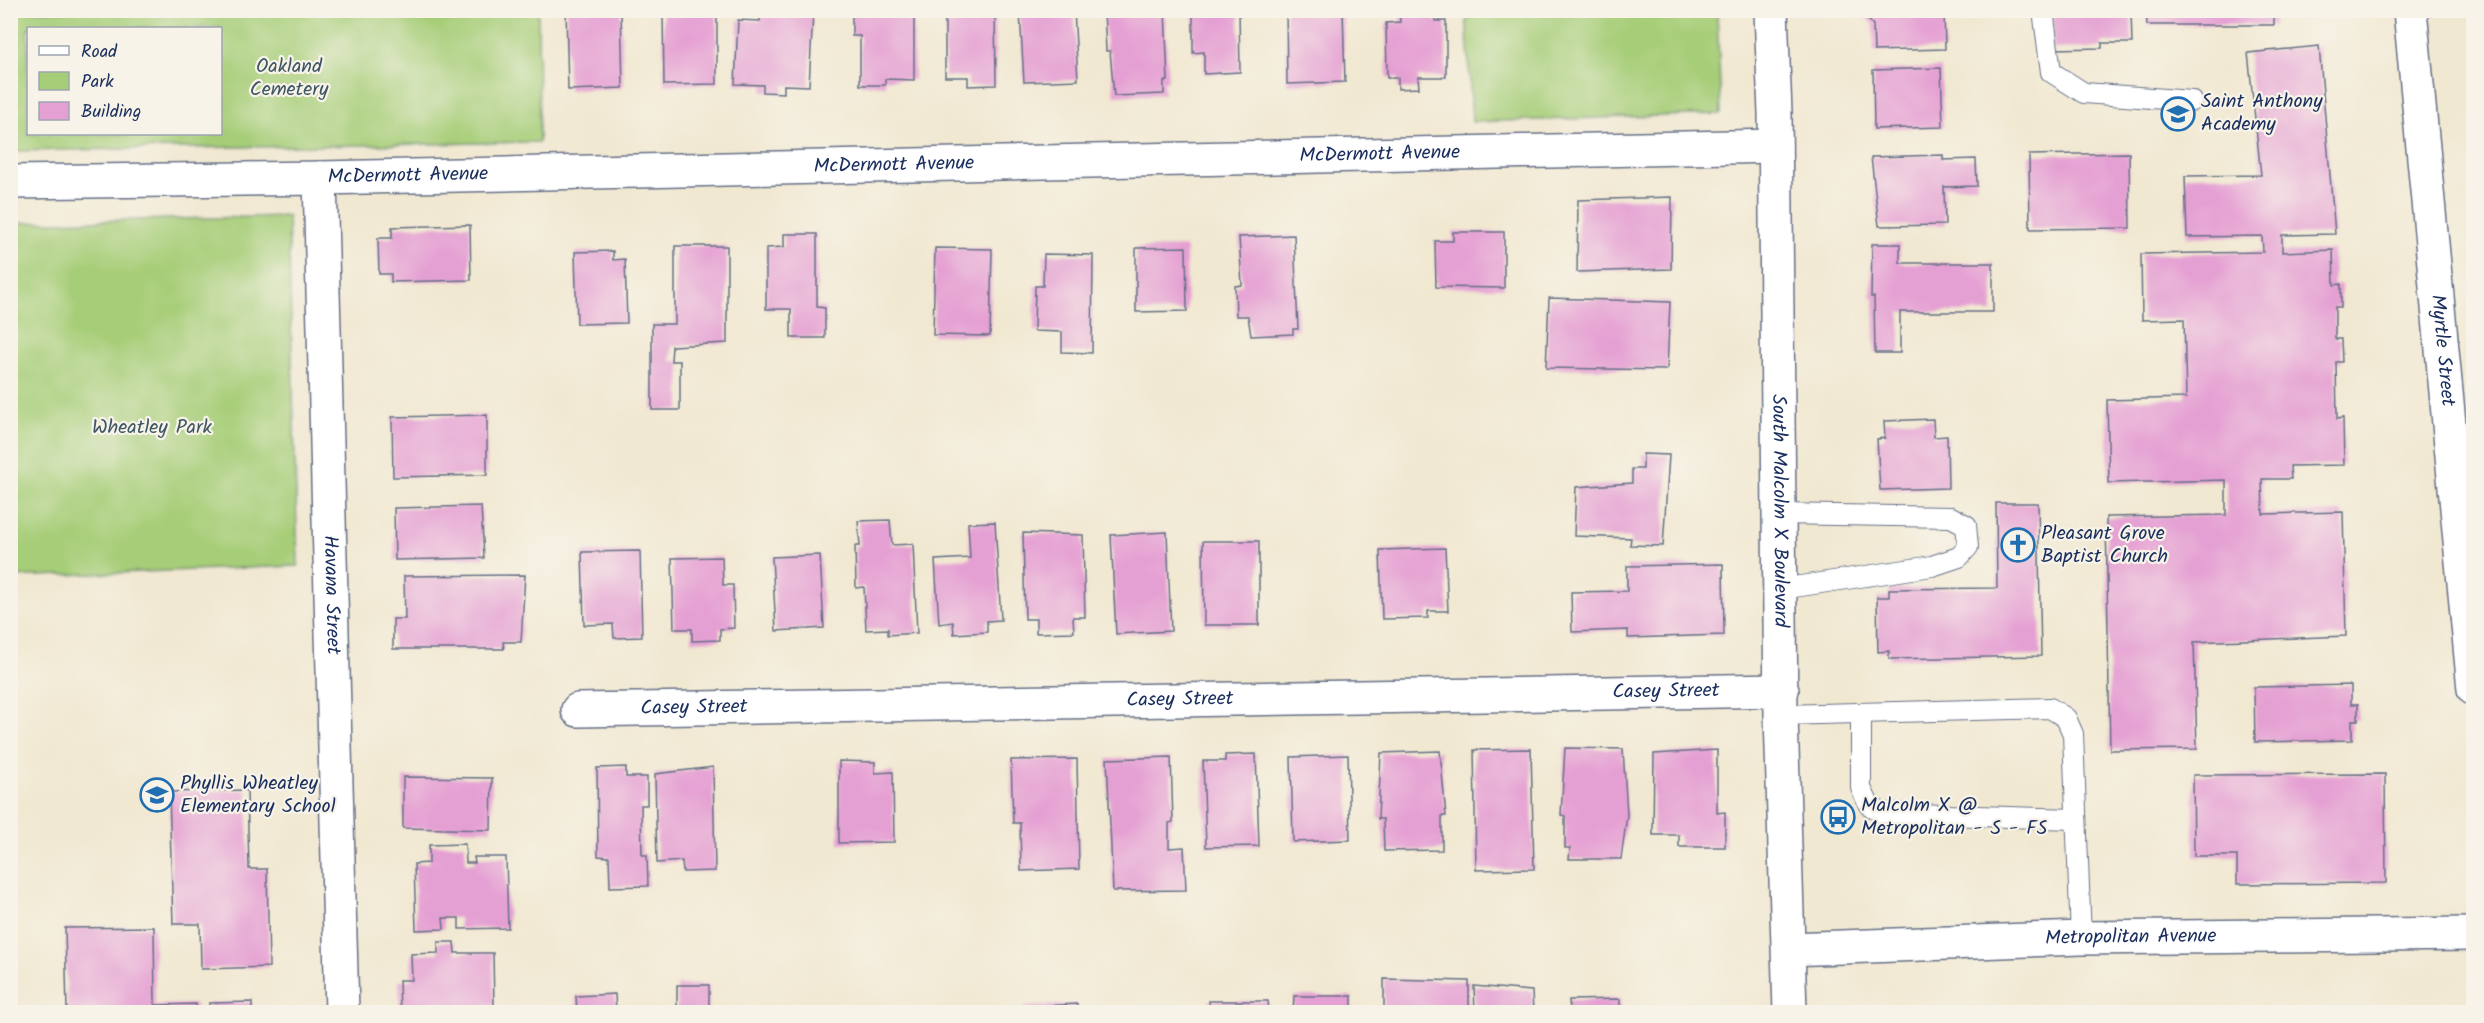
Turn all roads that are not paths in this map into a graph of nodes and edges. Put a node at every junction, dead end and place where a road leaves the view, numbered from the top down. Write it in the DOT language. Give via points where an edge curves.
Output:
graph roads {
  1 [pos="1771,10"];
  2 [pos="2043,10"];
  3 [pos="2410,10"];
  4 [pos="2192,101"];
  5 [pos="1775,146"];
  6 [pos="320,178"];
  7 [pos="10,182"];
  8 [pos="1779,514"];
  9 [pos="1781,589"];
  10 [pos="2474,689"];
  11 [pos="1782,703"];
  12 [pos="578,710"];
  13 [pos="1861,713"];
  14 [pos="2075,819"];
  15 [pos="2474,934"];
  16 [pos="2081,939"];
  17 [pos="1789,949"];
  18 [pos="342,1012"];
  19 [pos="1790,1012"];
  1 -- 5 [label="street, South Malcolm X Boulevard"];
  2 -- 4 [label="lane" via="2051,72 2084,93"];
  3 -- 10 [label="street, Myrtle Street"];
  5 -- 6 [label="street, McDermott Avenue"];
  5 -- 8 [label="street, South Malcolm X Boulevard"];
  6 -- 7 [label="street, McDermott Avenue"];
  6 -- 18 [label="street, Havana Street"];
  8 -- 9 [label="street, South Malcolm X Boulevard"];
  8 -- 9 [label="lane" via="1951,517 1966,525 1968,547 1959,557 1932,566"];
  9 -- 11 [label="street, South Malcolm X Boulevard"];
  11 -- 12 [label="street, Casey Street"];
  11 -- 13 [label="lane"];
  11 -- 17 [label="street, South Malcolm X Boulevard"];
  13 -- 14 [label="lane" via="1862,788 1869,805 1882,813"];
  13 -- 14 [label="lane" via="2050,708 2066,718 2073,734"];
  14 -- 16 [label="lane"];
  15 -- 16 [label="street, Metropolitan Avenue"];
  16 -- 17 [label="street, Metropolitan Avenue"];
  17 -- 19 [label="street, South Malcolm X Boulevard"];
}
